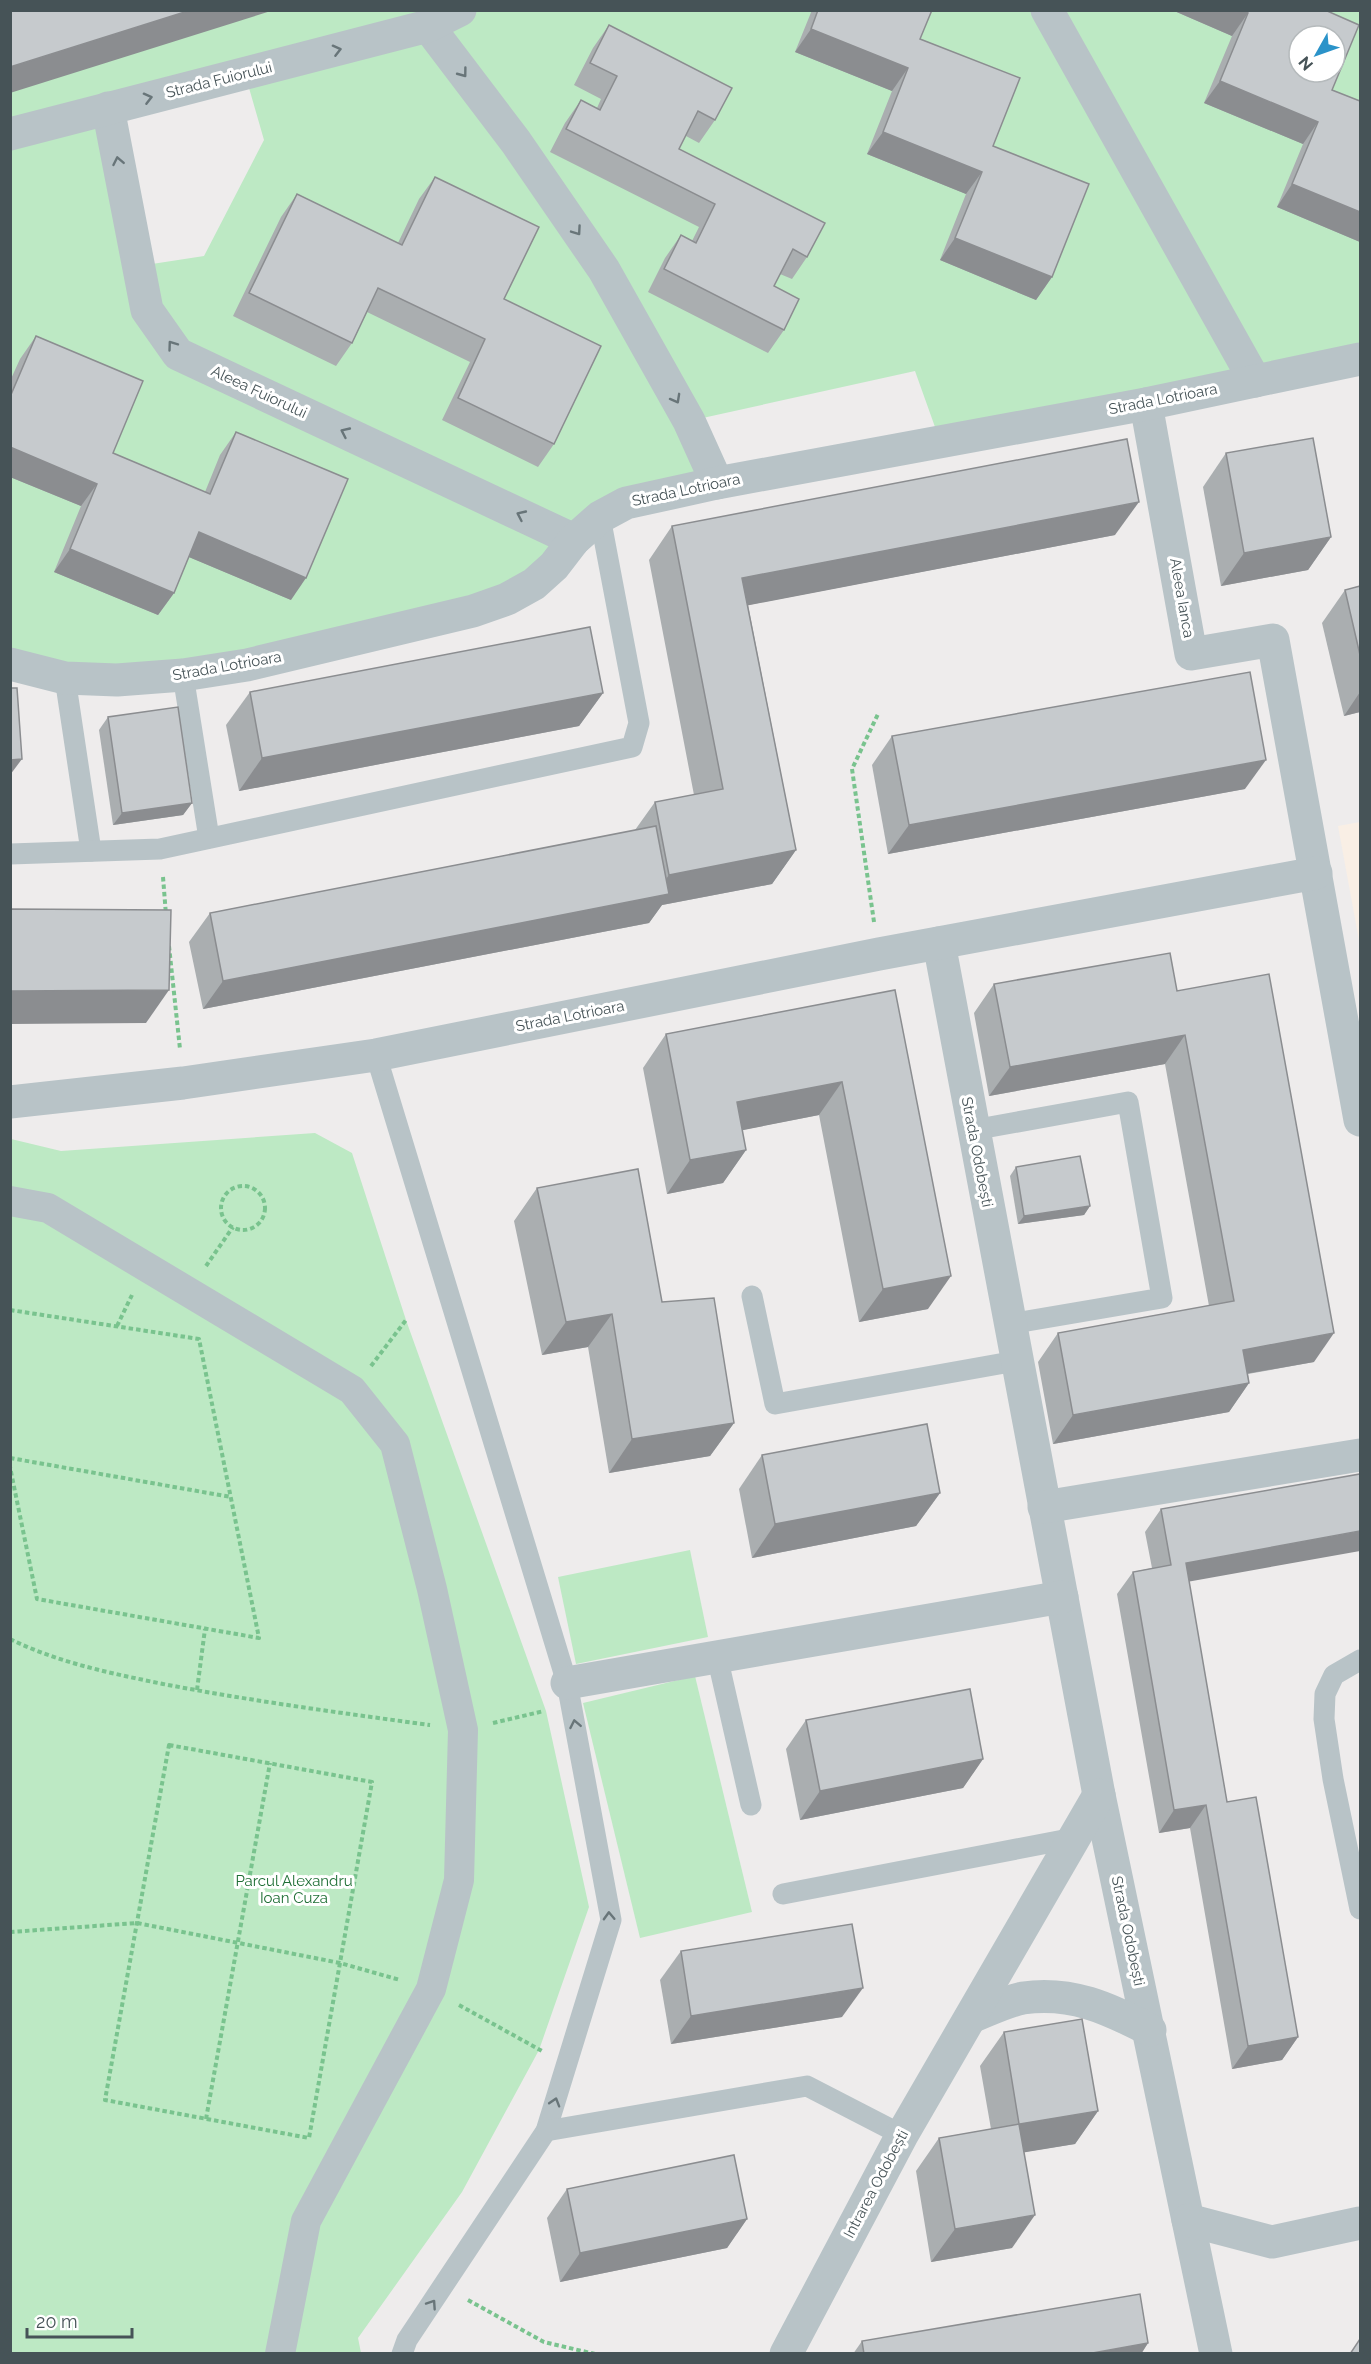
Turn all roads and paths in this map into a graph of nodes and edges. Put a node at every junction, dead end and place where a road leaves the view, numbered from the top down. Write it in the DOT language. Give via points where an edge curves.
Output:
graph roads {
  1 [pos="460,10"];
  2 [pos="1047,10"];
  3 [pos="428,26"];
  4 [pos="108,108"];
  5 [pos="10,134"];
  6 [pos="1360,359"];
  7 [pos="1255,381"];
  8 [pos="1146,404"];
  9 [pos="717,483"];
  10 [pos="600,517"];
  11 [pos="574,540"];
  12 [pos="10,664"];
  13 [pos="183,675"];
  14 [pos="65,678"];
  15 [pos="878,714"];
  16 [pos="209,838"];
  17 [pos="160,849"];
  18 [pos="91,851"];
  19 [pos="10,854"];
  20 [pos="1316,873"];
  21 [pos="167,919"];
  22 [pos="169,942"];
  23 [pos="939,943"];
  24 [pos="879,954"];
  25 [pos="376,1055"];
  26 [pos="183,1083"];
  27 [pos="10,1102"];
  28 [pos="1360,1120"];
  29 [pos="973,1130"];
  30 [pos="10,1201"];
  31 [pos="233,1227"];
  32 [pos="207,1264"];
  33 [pos="752,1296"];
  34 [pos="10,1310"];
  35 [pos="406,1320"];
  36 [pos="1009,1324"];
  37 [pos="1016,1361"];
  38 [pos="352,1390"];
  39 [pos="1360,1455"];
  40 [pos="10,1458"];
  41 [pos="10,1467"];
  42 [pos="231,1497"];
  43 [pos="1044,1507"];
  44 [pos="1062,1597"];
  45 [pos="205,1629"];
  46 [pos="10,1640"];
  47 [pos="717,1656"];
  48 [pos="1360,1660"];
  49 [pos="567,1683"];
  50 [pos="197,1690"];
  51 [pos="463,1730"];
  52 [pos="270,1763"];
  53 [pos="1099,1796"];
  54 [pos="751,1805"];
  55 [pos="1074,1838"];
  56 [pos="783,1894"];
  57 [pos="1360,1909"];
  58 [pos="137,1923"];
  59 [pos="10,1932"];
  60 [pos="238,1943"];
  61 [pos="340,1963"];
  62 [pos="431,1989"];
  63 [pos="971,2017"];
  64 [pos="1150,2030"];
  65 [pos="568,2060"];
  66 [pos="206,2119"];
  67 [pos="546,2131"];
  68 [pos="902,2135"];
  69 [pos="1188,2220"];
  70 [pos="1360,2223"];
  71 [pos="443,2286"];
  72 [pos="280,2354"];
  73 [pos="402,2354"];
  74 [pos="595,2354"];
  75 [pos="786,2354"];
  76 [pos="1216,2354"];
  1 -- 3 [label="street"];
  2 -- 7 [label="street"];
  4 -- 3 [label="street, Strada Fuiorului, one-way"];
  3 -- 9 [label="street, one-way" via="516,142 604,270 689,421"];
  4 -- 5 [label="street, Strada Fuiorului"];
  11 -- 4 [label="street, Aleea Fuiorului, one-way" via="178,354 147,310"];
  6 -- 7 [label="street, Strada Lotrioara"];
  7 -- 8 [label="street, Strada Lotrioara"];
  8 -- 9 [label="street, Strada Lotrioara"];
  8 -- 20 [label="street, Aleea Ianca" via="1191,654 1274,640"];
  9 -- 10 [label="street, Strada Lotrioara" via="626,503"];
  10 -- 11 [label="street, Strada Lotrioara"];
  10 -- 16 [label="lane" via="639,723 632,747"];
  11 -- 13 [label="street, Strada Lotrioara" via="554,567 534,584 473,611 247,665"];
  12 -- 14 [label="street, Strada Lotrioara"];
  13 -- 14 [label="street, Strada Lotrioara" via="117,681"];
  13 -- 16 [label="lane"];
  14 -- 18 [label="lane"];
  15 -- 24 [label="path" via="852,769"];
  16 -- 17 [label="lane"];
  17 -- 18 [label="lane"];
  17 -- 21 [label="path"];
  18 -- 19 [label="lane"];
  20 -- 23 [label="street"];
  20 -- 28 [label="street, Aleea Ianca"];
  22 -- 26 [label="path"];
  23 -- 24 [label="street"];
  23 -- 29 [label="street, Strada Odobești"];
  24 -- 25 [label="street, Strada Lotrioara"];
  25 -- 26 [label="street, Strada Lotrioara"];
  25 -- 49 [label="lane"];
  26 -- 27 [label="street, Strada Lotrioara"];
  29 -- 36 [label="street, Strada Odobești"];
  29 -- 36 [label="lane" via="1128,1101 1162,1298"];
  30 -- 38 [label="street" via="48,1208"];
  31 -- 31 [label="path" via="223,1216 222,1202 230,1190 251,1188 262,1197 263,1217 247,1230"];
  31 -- 32 [label="path"];
  33 -- 37 [label="lane" via="775,1404"];
  34 -- 42 [label="path" via="199,1339"];
  35 -- 38 [label="path"];
  36 -- 37 [label="street, Strada Odobești"];
  37 -- 43 [label="street, Strada Odobești"];
  38 -- 51 [label="street" via="395,1444"];
  39 -- 43 [label="street"];
  40 -- 42 [label="path"];
  41 -- 45 [label="path" via="37,1599"];
  42 -- 45 [label="path" via="259,1638"];
  43 -- 44 [label="street, Strada Odobești"];
  44 -- 47 [label="street"];
  44 -- 53 [label="street, Strada Odobești"];
  45 -- 50 [label="path"];
  46 -- 50 [label="path" via="67,1663"];
  47 -- 49 [label="street"];
  47 -- 54 [label="lane"];
  48 -- 57 [label="lane" via="1334,1675 1325,1694 1324,1719"];
  49 -- 51 [label="path" via="546,1711"];
  65 -- 49 [label="lane, one-way" via="611,1920"];
  50 -- 51 [label="path"];
  51 -- 62 [label="street" via="459,1880"];
  52 -- 58 [label="path" via="169,1745"];
  52 -- 60 [label="path"];
  52 -- 61 [label="path" via="372,1782"];
  53 -- 55 [label="street, Intrarea Odobești"];
  53 -- 64 [label="street, Strada Odobești"];
  55 -- 56 [label="lane"];
  55 -- 63 [label="street, Intrarea Odobești"];
  58 -- 59 [label="path"];
  58 -- 60 [label="path"];
  58 -- 66 [label="path" via="105,2100"];
  60 -- 61 [label="path"];
  60 -- 66 [label="path"];
  61 -- 62 [label="path"];
  61 -- 66 [label="path" via="309,2138"];
  62 -- 65 [label="path" via="539,2050"];
  62 -- 72 [label="street" via="306,2221"];
  63 -- 64 [label="street" via="1021,1998 1062,1996 1109,2009"];
  63 -- 68 [label="street, Intrarea Odobești"];
  64 -- 69 [label="street, Strada Odobești"];
  67 -- 65 [label="lane, one-way"];
  67 -- 68 [label="lane" via="807,2086"];
  67 -- 71 [label="lane"];
  68 -- 75 [label="street, Intrarea Odobești"];
  69 -- 70 [label="street" via="1272,2242"];
  69 -- 76 [label="street, Strada Odobești"];
  73 -- 71 [label="lane, one-way"];
  71 -- 74 [label="path" via="544,2342"];
}
